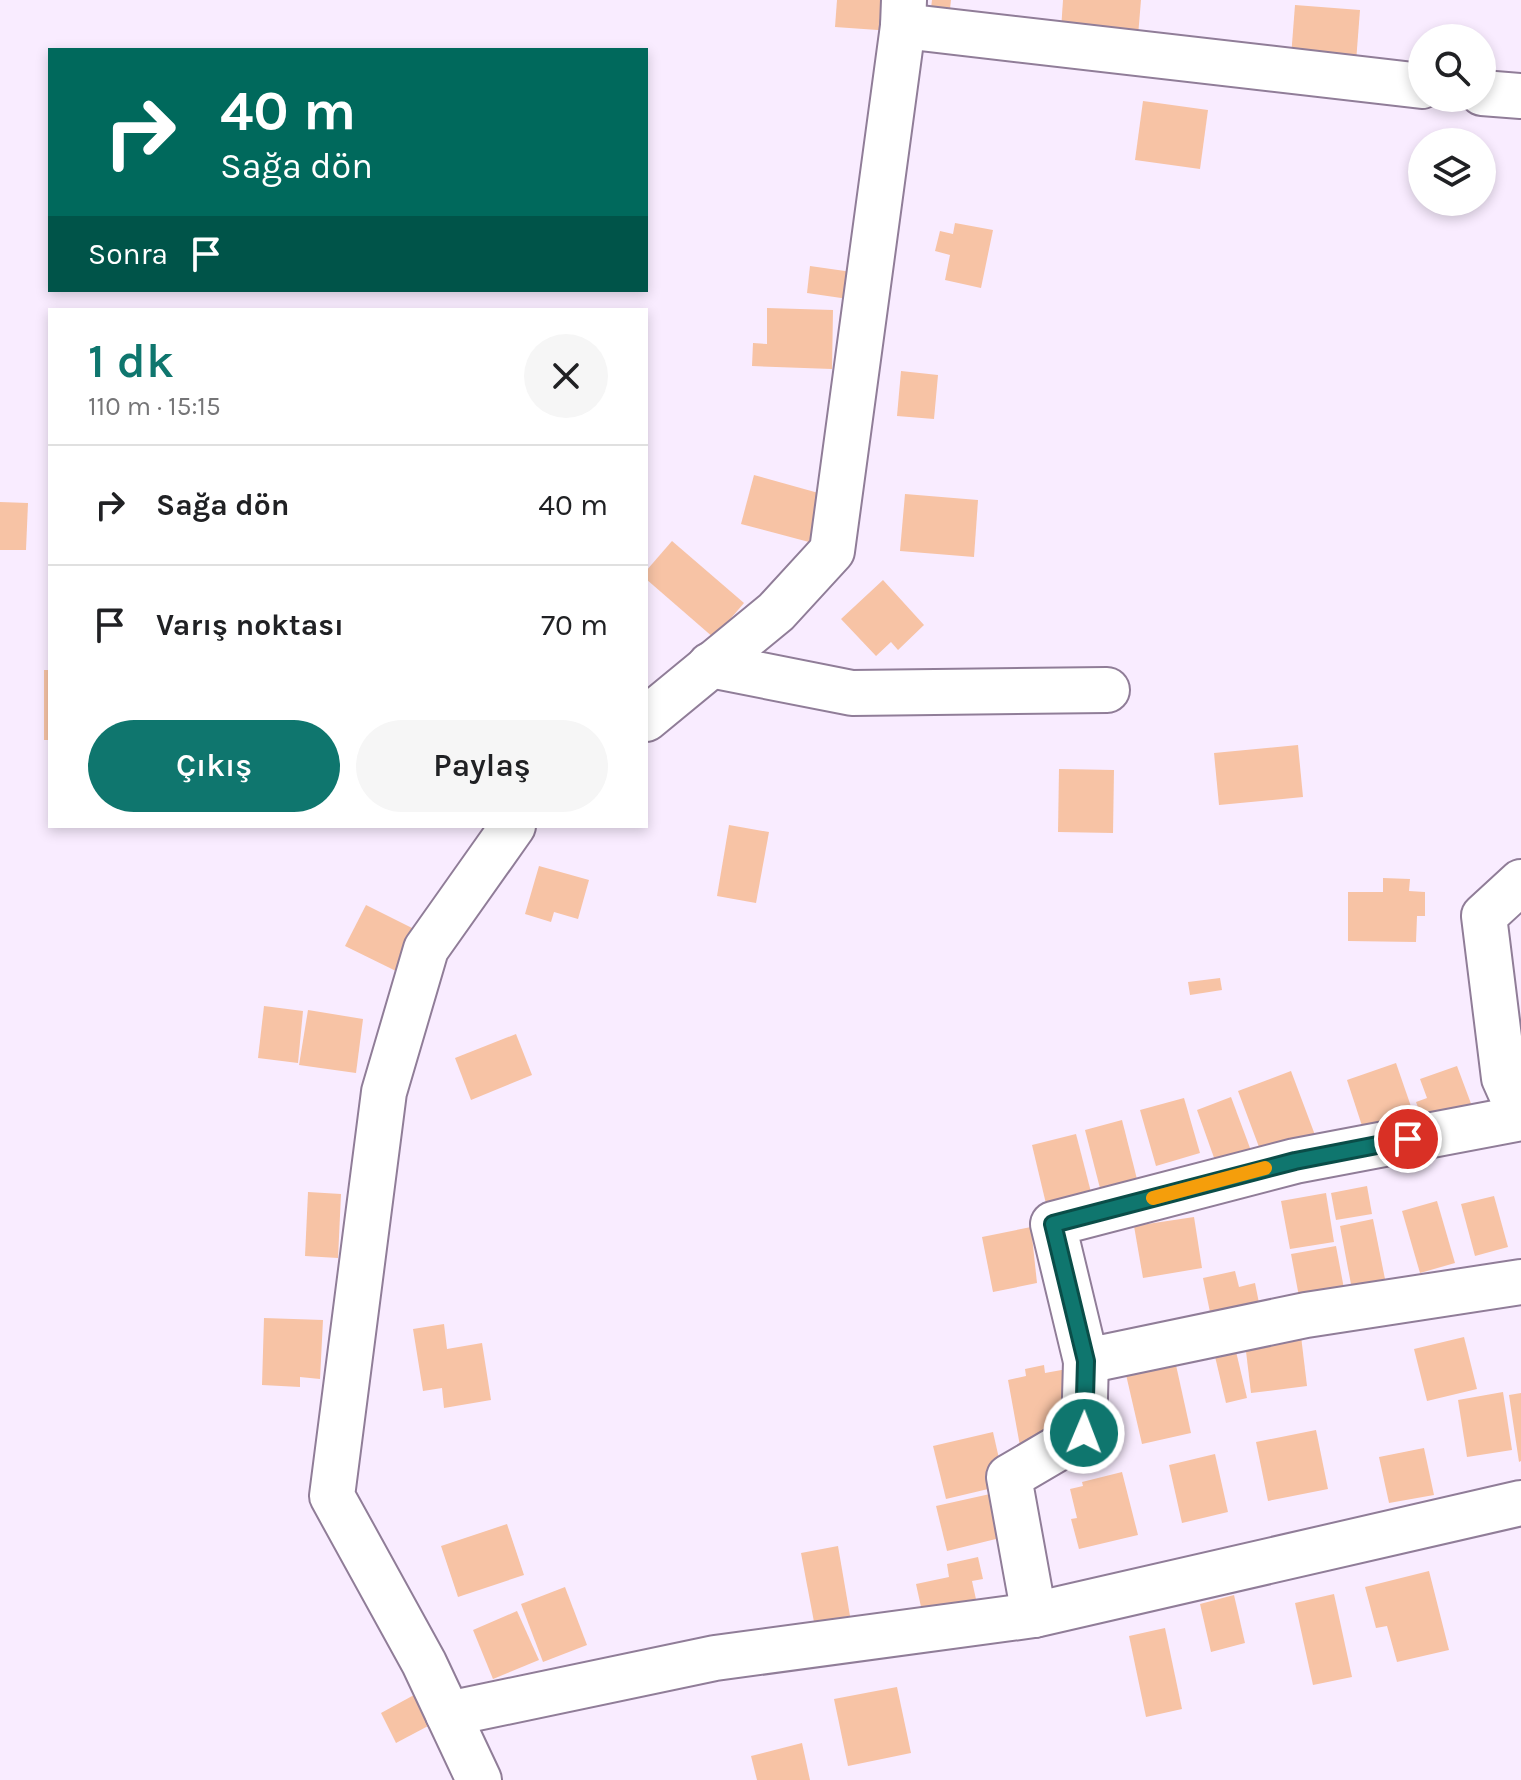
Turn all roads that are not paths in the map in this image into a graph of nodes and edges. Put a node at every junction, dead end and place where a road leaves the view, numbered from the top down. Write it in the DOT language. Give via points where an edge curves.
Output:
graph roads {
  1 [pos="904,13"];
  2 [pos="1408,84"];
  3 [pos="1496,94"];
  4 [pos="1521,96"];
  5 [pos="710,665"];
  6 [pos="1107,690"];
  7 [pos="648,717"];
  8 [pos="512,828"];
  9 [pos="1521,882"];
  10 [pos="1521,1117"];
  11 [pos="1521,1282"];
  12 [pos="1086,1361"];
  13 [pos="1521,1503"];
  14 [pos="1034,1615"];
  15 [pos="448,1714"];
  16 [pos="479,1780"];
  1 -- 2 [label="street"];
  1 -- 5 [label="street" via="832,551 776,612"];
  3 -- 4 [label="street"];
  5 -- 6 [label="street" via="852,693"];
  5 -- 7 [label="street"];
  8 -- 15 [label="street" via="426,949 384,1092 332,1496"];
  9 -- 10 [label="street" via="1484,916 1504,1078"];
  10 -- 12 [label="street" via="1295,1161 1053,1224"];
  11 -- 12 [label="street" via="1306,1315"];
  12 -- 14 [label="street" via="1084,1433 1009,1477"];
  13 -- 14 [label="street"];
  14 -- 15 [label="street" via="715,1658"];
  15 -- 16 [label="street"];
}
